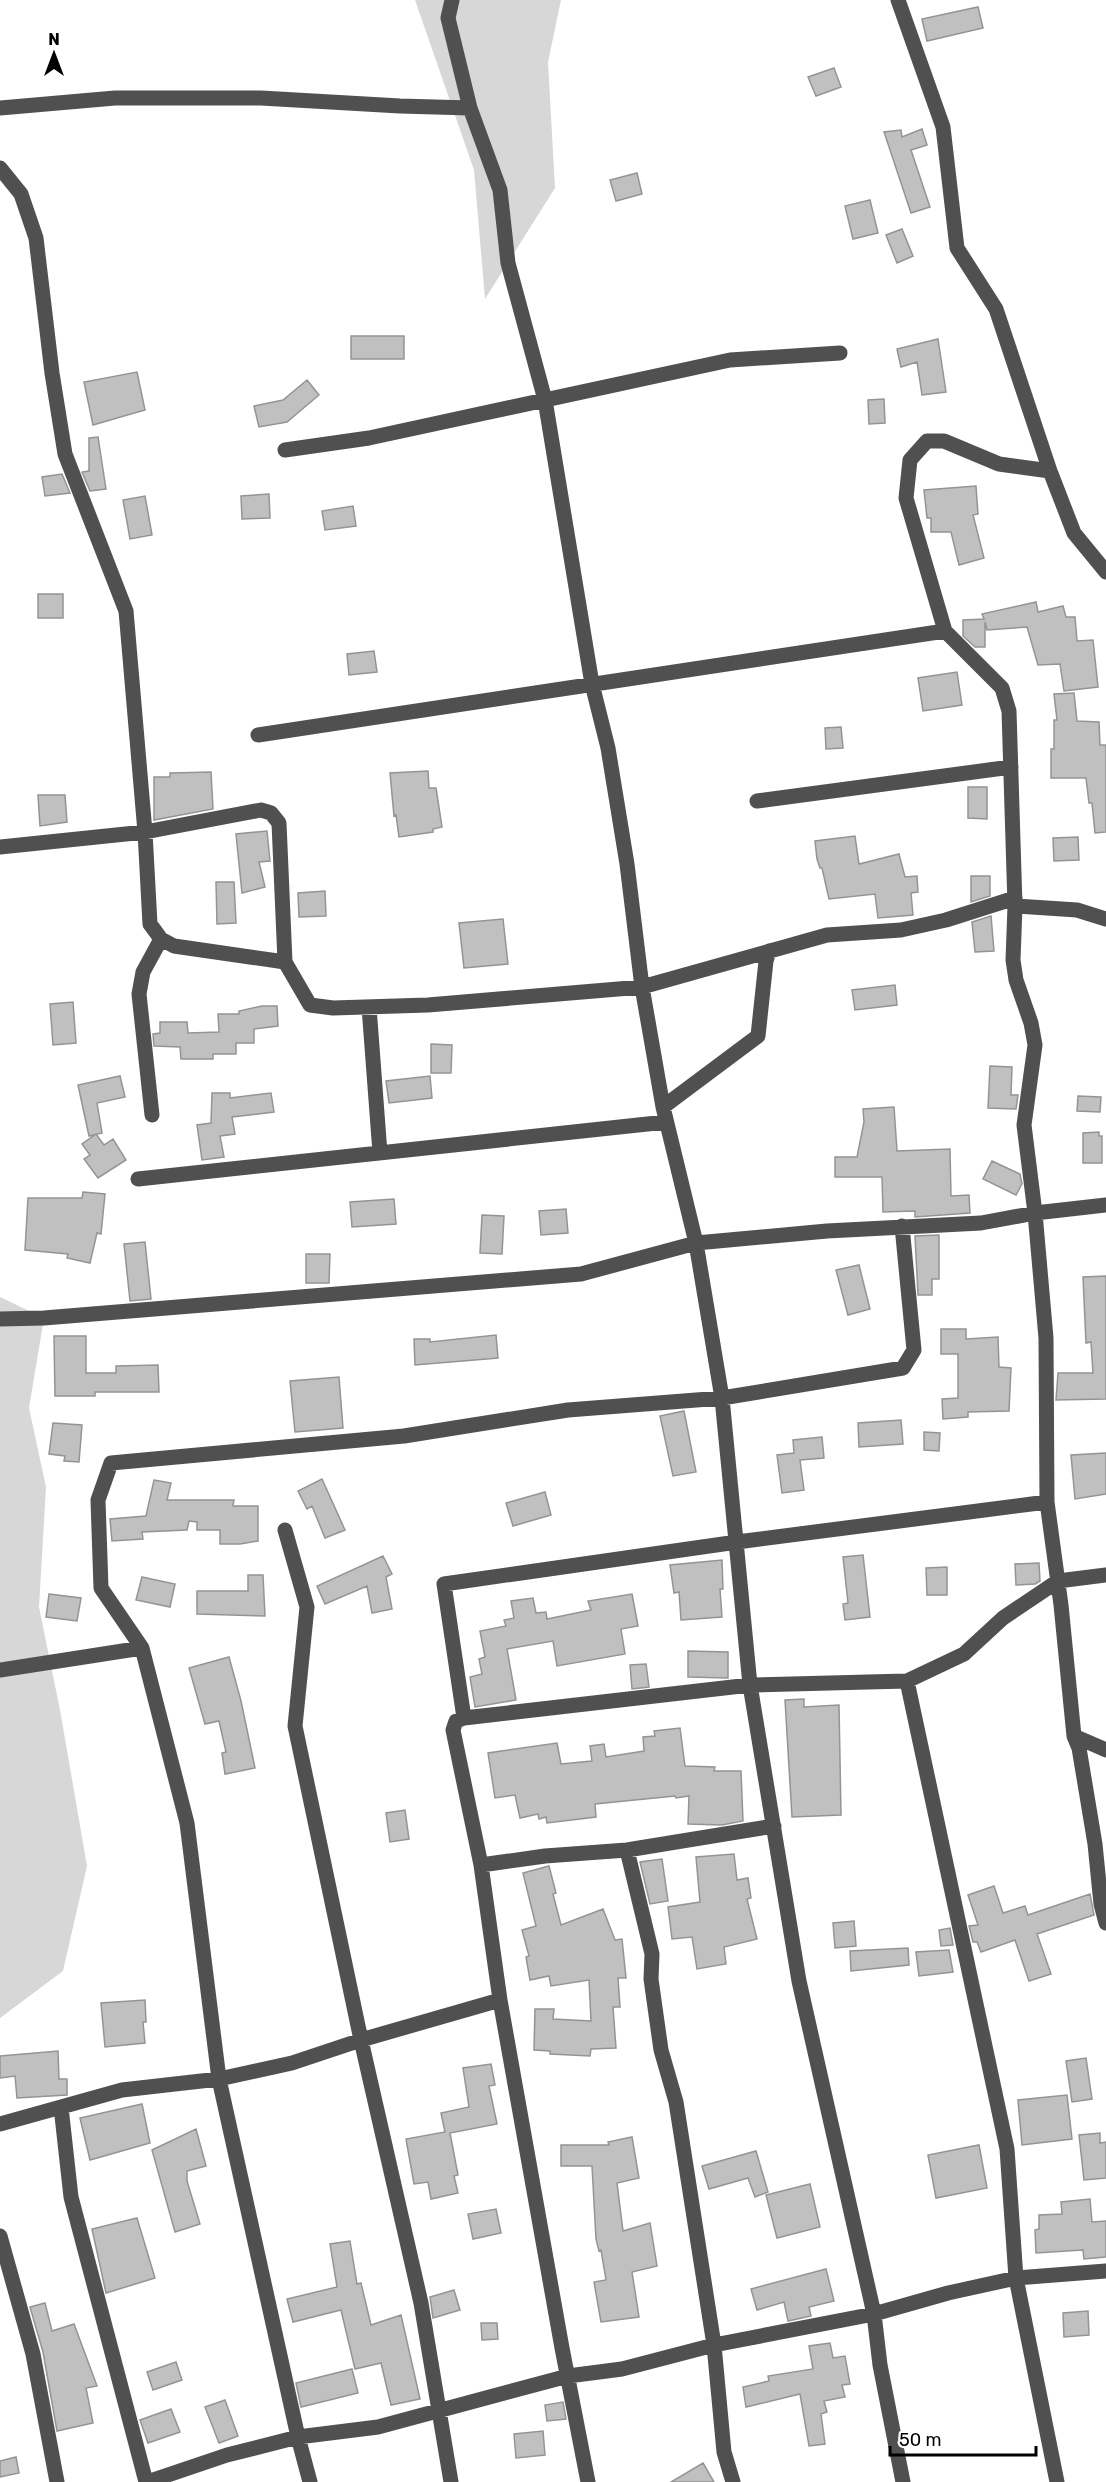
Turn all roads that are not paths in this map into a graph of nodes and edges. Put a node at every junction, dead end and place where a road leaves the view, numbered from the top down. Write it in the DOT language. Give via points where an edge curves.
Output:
graph roads {
  1 [pos="452,0"];
  2 [pos="898,0"];
  3 [pos="0,108"];
  4 [pos="470,108"];
  5 [pos="0,168"];
  6 [pos="840,353"];
  7 [pos="545,400"];
  8 [pos="285,450"];
  9 [pos="1050,471"];
  10 [pos="1106,572"];
  11 [pos="945,631"];
  12 [pos="592,684"];
  13 [pos="258,735"];
  14 [pos="1011,766"];
  15 [pos="757,801"];
  16 [pos="145,832"];
  17 [pos="0,847"];
  18 [pos="1015,902"];
  19 [pos="1106,919"];
  20 [pos="161,939"];
  21 [pos="770,951"];
  22 [pos="285,962"];
  23 [pos="642,987"];
  24 [pos="369,1007"];
  25 [pos="665,1114"];
  26 [pos="152,1115"];
  27 [pos="380,1153"];
  28 [pos="138,1179"];
  29 [pos="1106,1205"];
  30 [pos="1035,1214"];
  31 [pos="902,1226"];
  32 [pos="696,1243"];
  33 [pos="0,1319"];
  34 [pos="723,1398"];
  35 [pos="1047,1502"];
  36 [pos="285,1530"];
  37 [pos="737,1542"];
  38 [pos="1106,1575"];
  39 [pos="1058,1581"];
  40 [pos="142,1648"];
  41 [pos="0,1670"];
  42 [pos="907,1681"];
  43 [pos="750,1685"];
  44 [pos="464,1718"];
  45 [pos="1074,1736"];
  46 [pos="1106,1750"];
  47 [pos="774,1826"];
  48 [pos="627,1850"];
  49 [pos="481,1865"];
  50 [pos="1106,1923"];
  51 [pos="500,2000"];
  52 [pos="361,2040"];
  53 [pos="219,2079"];
  54 [pos="61,2107"];
  55 [pos="0,2124"];
  56 [pos="0,2236"];
  57 [pos="1106,2271"];
  58 [pos="1016,2278"];
  59 [pos="874,2314"];
  60 [pos="714,2345"];
  61 [pos="568,2376"];
  62 [pos="441,2410"];
  63 [pos="298,2437"];
  64 [pos="57,2482"];
  65 [pos="147,2482"];
  66 [pos="310,2482"];
  67 [pos="452,2482"];
  68 [pos="588,2482"];
  69 [pos="733,2482"];
  70 [pos="903,2482"];
  71 [pos="1057,2482"];
  1 -- 4 [label="street" via="448,18"];
  2 -- 9 [label="street" via="943,127 957,248 996,309"];
  3 -- 4 [label="street" via="115,98 261,98"];
  4 -- 7 [label="street" via="500,190 508,263"];
  5 -- 16 [label="street" via="21,194 36,238 65,454 126,611"];
  6 -- 7 [label="street" via="730,360"];
  7 -- 8 [label="street" via="369,438"];
  7 -- 12 [label="street"];
  9 -- 10 [label="street" via="1074,533"];
  9 -- 11 [label="street" via="999,464 944,441 927,441 910,459 906,498"];
  11 -- 12 [label="street"];
  11 -- 14 [label="street" via="1002,688 1009,711"];
  12 -- 13 [label="street"];
  12 -- 23 [label="street" via="608,748"];
  14 -- 15 [label="street"];
  14 -- 18 [label="street"];
  16 -- 17 [label="street"];
  16 -- 20 [label="street" via="150,924"];
  16 -- 22 [label="street" via="261,810 271,813 279,823"];
  18 -- 19 [label="street" via="1077,910"];
  18 -- 21 [label="street" via="901,930 826,935"];
  18 -- 30 [label="street" via="1013,960 1035,1045 1024,1125"];
  20 -- 22 [label="street" via="174,946"];
  20 -- 26 [label="street" via="143,972 139,994"];
  21 -- 23 [label="street"];
  21 -- 25 [label="street" via="758,1036"];
  22 -- 24 [label="street" via="310,1005"];
  23 -- 24 [label="street" via="454,1004"];
  23 -- 25 [label="street"];
  24 -- 27 [label="street"];
  25 -- 27 [label="street"];
  25 -- 32 [label="street"];
  27 -- 28 [label="street"];
  29 -- 30 [label="street"];
  30 -- 31 [label="street" via="981,1223"];
  30 -- 35 [label="street" via="1046,1338"];
  31 -- 32 [label="street"];
  31 -- 34 [label="street" via="914,1350 903,1368"];
  32 -- 33 [label="street" via="581,1274"];
  32 -- 34 [label="street"];
  34 -- 37 [label="street"];
  34 -- 40 [label="street" via="568,1410 404,1436 111,1463 98,1500 101,1588"];
  35 -- 37 [label="street"];
  35 -- 39 [label="street"];
  36 -- 52 [label="street" via="307,1608 295,1726"];
  37 -- 43 [label="street"];
  37 -- 44 [label="street" via="444,1584"];
  38 -- 39 [label="street"];
  39 -- 42 [label="street" via="1003,1618 964,1654"];
  39 -- 45 [label="street"];
  40 -- 41 [label="street"];
  40 -- 53 [label="street" via="187,1823"];
  42 -- 43 [label="street"];
  42 -- 58 [label="street" via="1007,2149"];
  43 -- 44 [label="street"];
  43 -- 47 [label="street"];
  44 -- 49 [label="street" via="456,1721 453,1730"];
  45 -- 46 [label="street"];
  45 -- 50 [label="street"];
  47 -- 48 [label="street"];
  47 -- 59 [label="street" via="799,1981"];
  48 -- 49 [label="street"];
  48 -- 60 [label="street" via="652,1954 651,1979 661,2050 676,2102"];
  49 -- 51 [label="street"];
  51 -- 52 [label="street"];
  51 -- 61 [label="street"];
  52 -- 53 [label="street" via="292,2063"];
  52 -- 62 [label="street" via="421,2303"];
  53 -- 54 [label="street" via="122,2090"];
  53 -- 63 [label="street"];
  54 -- 55 [label="street"];
  54 -- 65 [label="street" via="71,2197"];
  56 -- 64 [label="street" via="33,2354"];
  57 -- 58 [label="street"];
  58 -- 59 [label="street"];
  58 -- 71 [label="street"];
  59 -- 60 [label="street"];
  59 -- 70 [label="street"];
  60 -- 61 [label="street" via="622,2369"];
  60 -- 69 [label="street" via="724,2452"];
  61 -- 62 [label="street"];
  61 -- 68 [label="street"];
  62 -- 63 [label="street" via="378,2427"];
  62 -- 67 [label="street"];
  63 -- 65 [label="street" via="227,2454"];
  63 -- 66 [label="street"];
}
